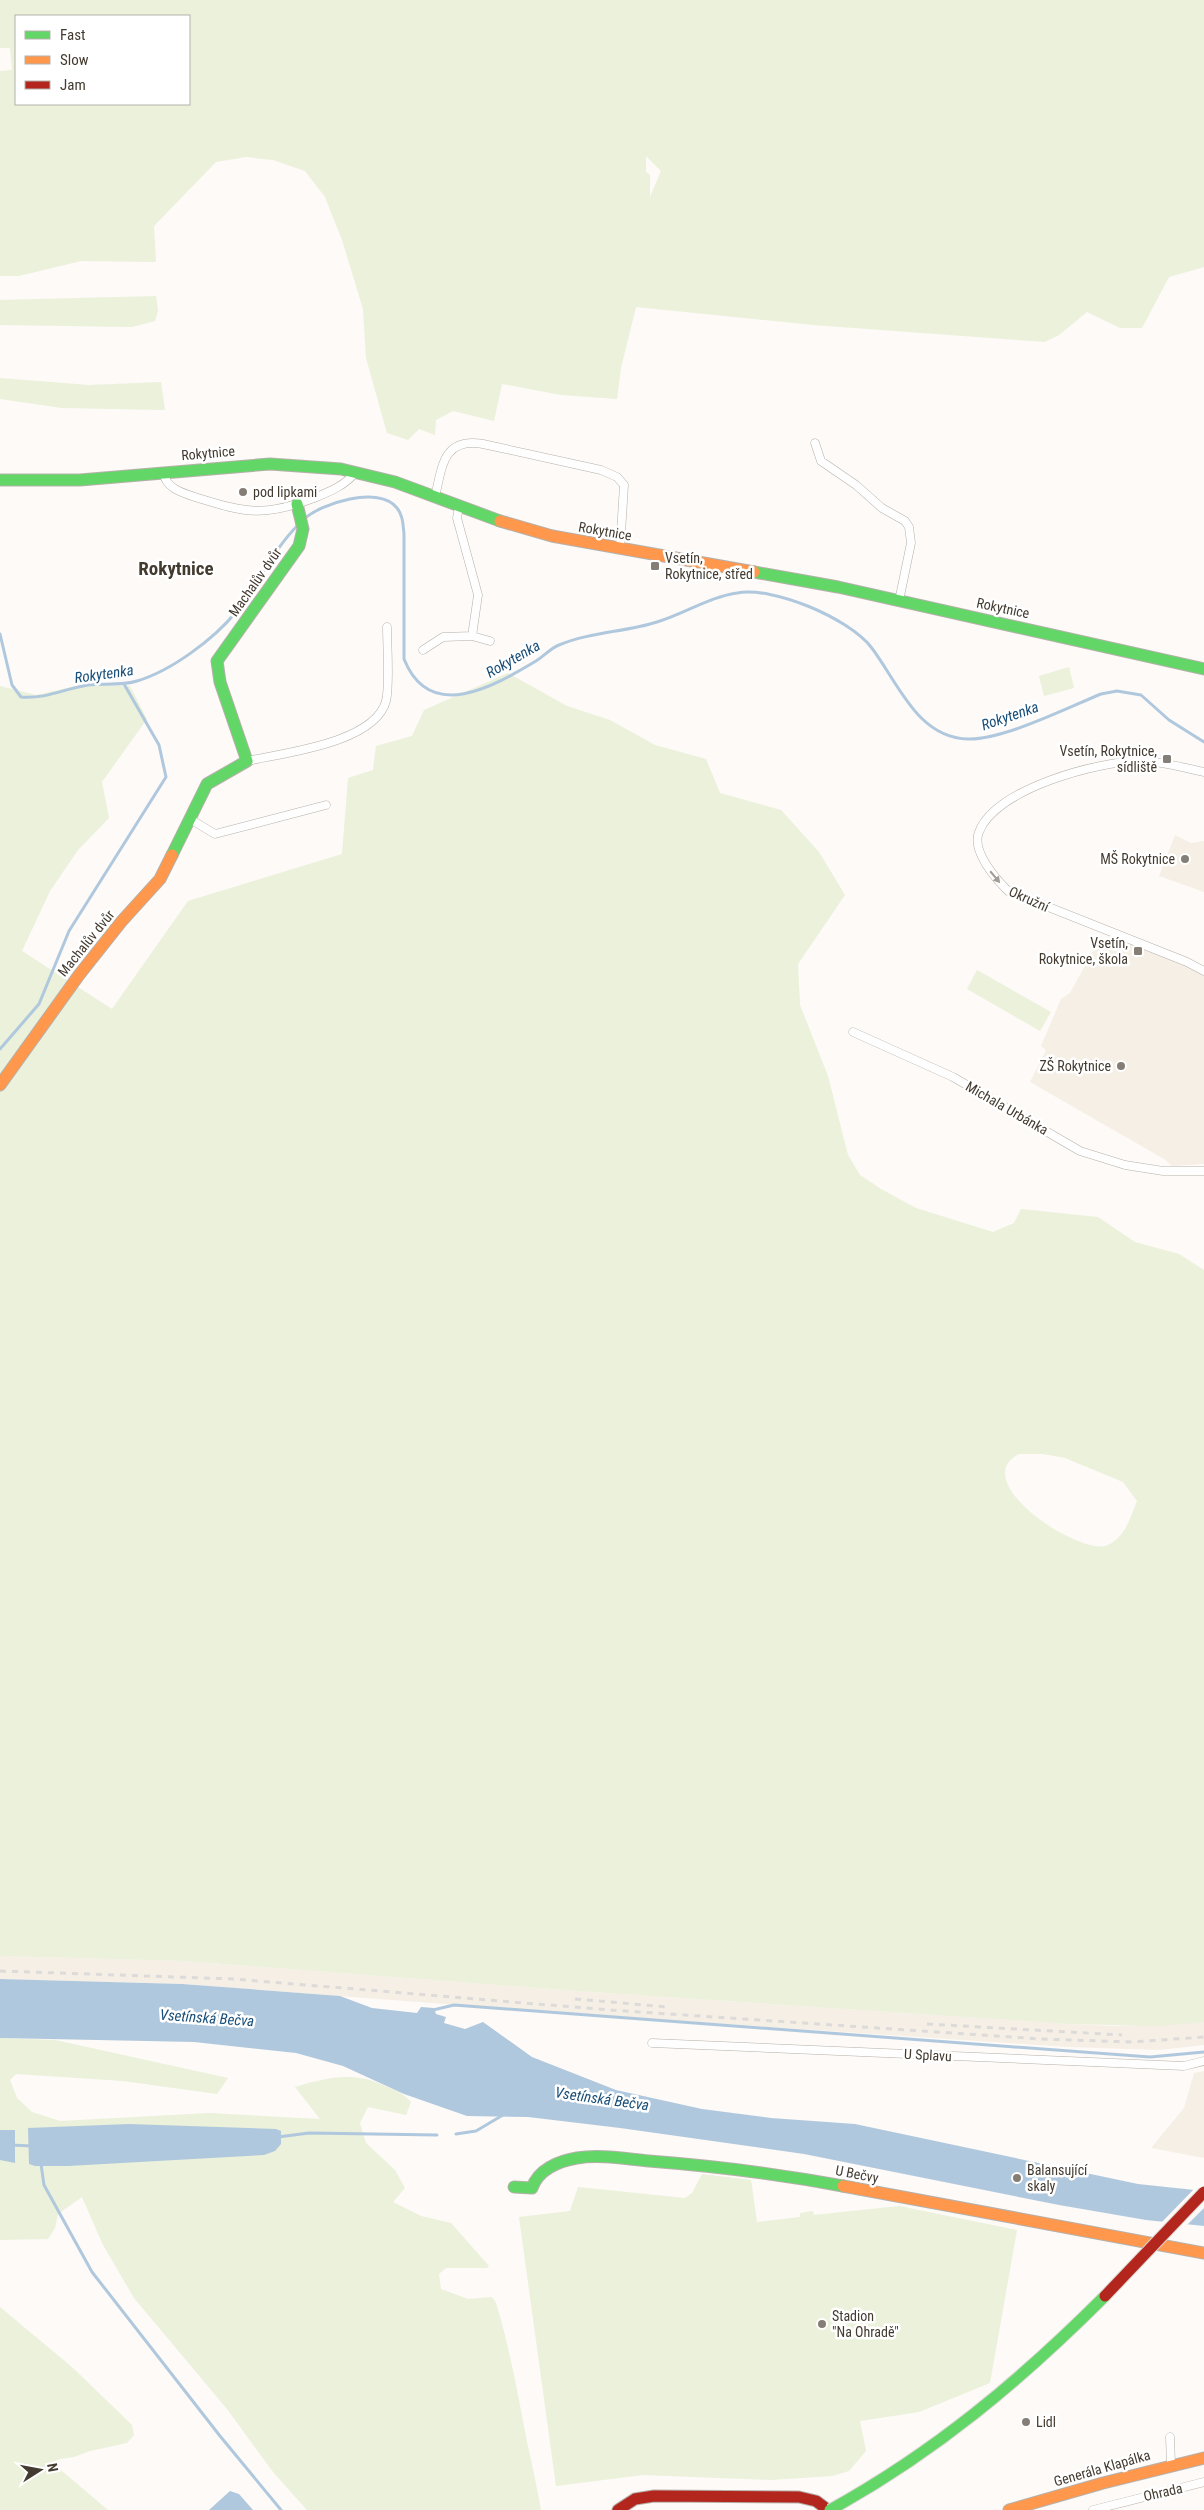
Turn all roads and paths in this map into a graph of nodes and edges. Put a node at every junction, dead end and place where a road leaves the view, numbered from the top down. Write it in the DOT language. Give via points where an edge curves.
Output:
graph roads {
  1 [pos="814,443"];
  2 [pos="163,472"];
  3 [pos="356,472"];
  4 [pos="0,480"];
  5 [pos="435,498"];
  6 [pos="460,507"];
  7 [pos="298,509"];
  8 [pos="620,549"];
  9 [pos="900,601"];
  10 [pos="387,627"];
  11 [pos="472,636"];
  12 [pos="490,641"];
  13 [pos="423,650"];
  14 [pos="1204,669"];
  15 [pos="247,761"];
  16 [pos="1204,772"];
  17 [pos="326,805"];
  18 [pos="190,819"];
  19 [pos="1204,971"];
  20 [pos="853,1032"];
  21 [pos="0,1085"];
  22 [pos="1204,1171"];
  23 [pos="652,2043"];
  24 [pos="1204,2061"];
  25 [pos="514,2187"];
  26 [pos="1204,2192"];
  27 [pos="1204,2253"];
  28 [pos="1170,2437"];
  29 [pos="1204,2458"];
  30 [pos="1171,2465"];
  31 [pos="1204,2482"];
  32 [pos="618,2510"];
  33 [pos="829,2510"];
  34 [pos="1010,2510"];
  35 [pos="1094,2510"];
  1 -- 9 [label="street" via="821,461 909,527 911,543"];
  2 -- 3 [label="main road, Rokytnice" via="270,464 317,465"];
  2 -- 4 [label="main road, Rokytnice" via="80,480"];
  2 -- 7 [label="street" via="167,484 178,491 234,508 264,512"];
  3 -- 5 [label="main road, Rokytnice" via="395,482"];
  3 -- 7 [label="street" via="342,486"];
  5 -- 6 [label="main road, Rokytnice"];
  5 -- 8 [label="street" via="446,456 464,442 601,470 617,477 624,485"];
  6 -- 8 [label="main road, Rokytnice" via="534,531"];
  6 -- 11 [label="street" via="457,518 478,595"];
  7 -- 15 [label="main road, Machalův dvůr" via="303,530 299,546 217,661 220,682"];
  8 -- 9 [label="main road, Rokytnice" via="742,569"];
  9 -- 14 [label="main road, Rokytnice"];
  10 -- 15 [label="street, Machalův dvůr" via="386,701 376,720 332,742"];
  11 -- 12 [label="street"];
  11 -- 13 [label="street" via="443,637"];
  15 -- 18 [label="main road, Machalův dvůr" via="207,784"];
  16 -- 19 [label="street, Okružní, one-way" via="1141,761 1114,763 1018,793 993,809 978,833 980,852 992,875 1008,891"];
  17 -- 18 [label="street" via="215,834"];
  18 -- 21 [label="main road, Machalův dvůr" via="160,879 79,975"];
  20 -- 22 [label="street, Michala Urbánka" via="953,1077 1080,1151 1125,1165 1164,1172"];
  23 -- 24 [label="street, U Splavu" via="1184,2066"];
  25 -- 27 [label="main road, U Bečvy" via="532,2188 535,2178 547,2168 576,2158 688,2164 796,2178"];
  26 -- 33 [label="main road, bridge" via="1007,2389 917,2457"];
  28 -- 30 [label="street"];
  29 -- 30 [label="main road, Generála Klapálka"];
  30 -- 34 [label="main road, Generála Klapálka"];
  31 -- 35 [label="street, Ohrada"];
  32 -- 33 [label="main road" via="634,2499 663,2496 800,2497 816,2501"];
}
